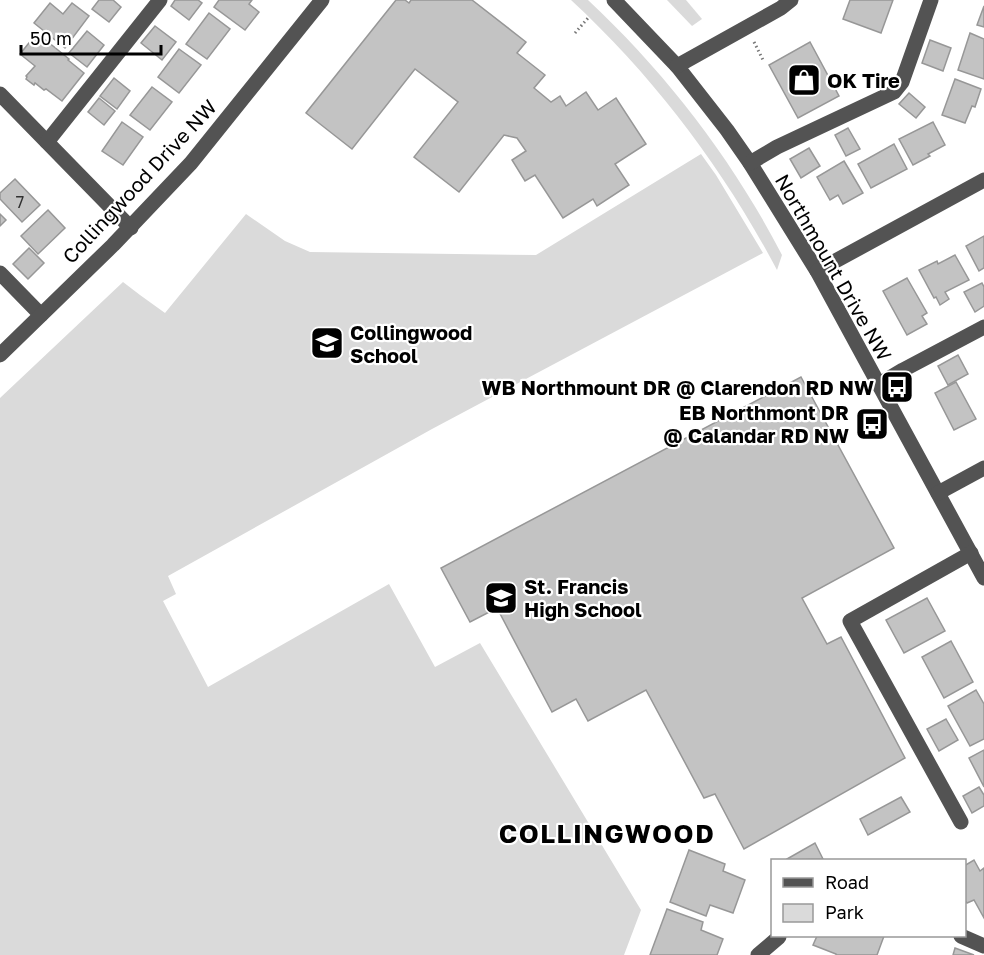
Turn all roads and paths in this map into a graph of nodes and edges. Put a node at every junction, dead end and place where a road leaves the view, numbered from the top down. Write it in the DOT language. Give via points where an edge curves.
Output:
graph roads {
  1 [pos="160,0"];
  2 [pos="322,0"];
  3 [pos="614,0"];
  4 [pos="791,0"];
  5 [pos="932,0"];
  6 [pos="588,18"];
  7 [pos="576,33"];
  8 [pos="753,40"];
  9 [pos="764,62"];
  10 [pos="677,66"];
  11 [pos="0,94"];
  12 [pos="47,142"];
  13 [pos="750,163"];
  14 [pos="984,180"];
  15 [pos="130,228"];
  16 [pos="817,272"];
  17 [pos="0,273"];
  18 [pos="41,315"];
  19 [pos="984,327"];
  20 [pos="0,355"];
  21 [pos="878,385"];
  22 [pos="984,468"];
  23 [pos="938,493"];
  24 [pos="971,553"];
  25 [pos="984,578"];
  26 [pos="961,822"];
  27 [pos="779,937"];
  28 [pos="963,937"];
  29 [pos="984,946"];
  30 [pos="758,955"];
  1 -- 12 [label="street"];
  2 -- 15 [label="street, Collingwood Drive NW" via="191,163"];
  3 -- 10 [label="street, Northmount Drive NW"];
  4 -- 10 [label="street"];
  5 -- 13 [label="street" via="902,82 894,92"];
  6 -- 7 [label="path"];
  8 -- 9 [label="path"];
  10 -- 13 [label="street, Northmount Drive NW"];
  11 -- 12 [label="street"];
  12 -- 15 [label="street"];
  13 -- 16 [label="street, Northmount Drive NW"];
  14 -- 16 [label="street"];
  15 -- 18 [label="street, Collingwood Drive NW"];
  16 -- 21 [label="street, Northmount Drive NW"];
  17 -- 18 [label="street"];
  18 -- 20 [label="street, Collingwood Drive NW"];
  19 -- 21 [label="street"];
  21 -- 23 [label="street, Northmount Drive NW"];
  22 -- 23 [label="street"];
  23 -- 24 [label="street, Northmount Drive NW"];
  24 -- 25 [label="street, Northmount Drive NW"];
  24 -- 26 [label="street" via="850,621"];
  27 -- 30 [label="street"];
  28 -- 29 [label="street"];
}
